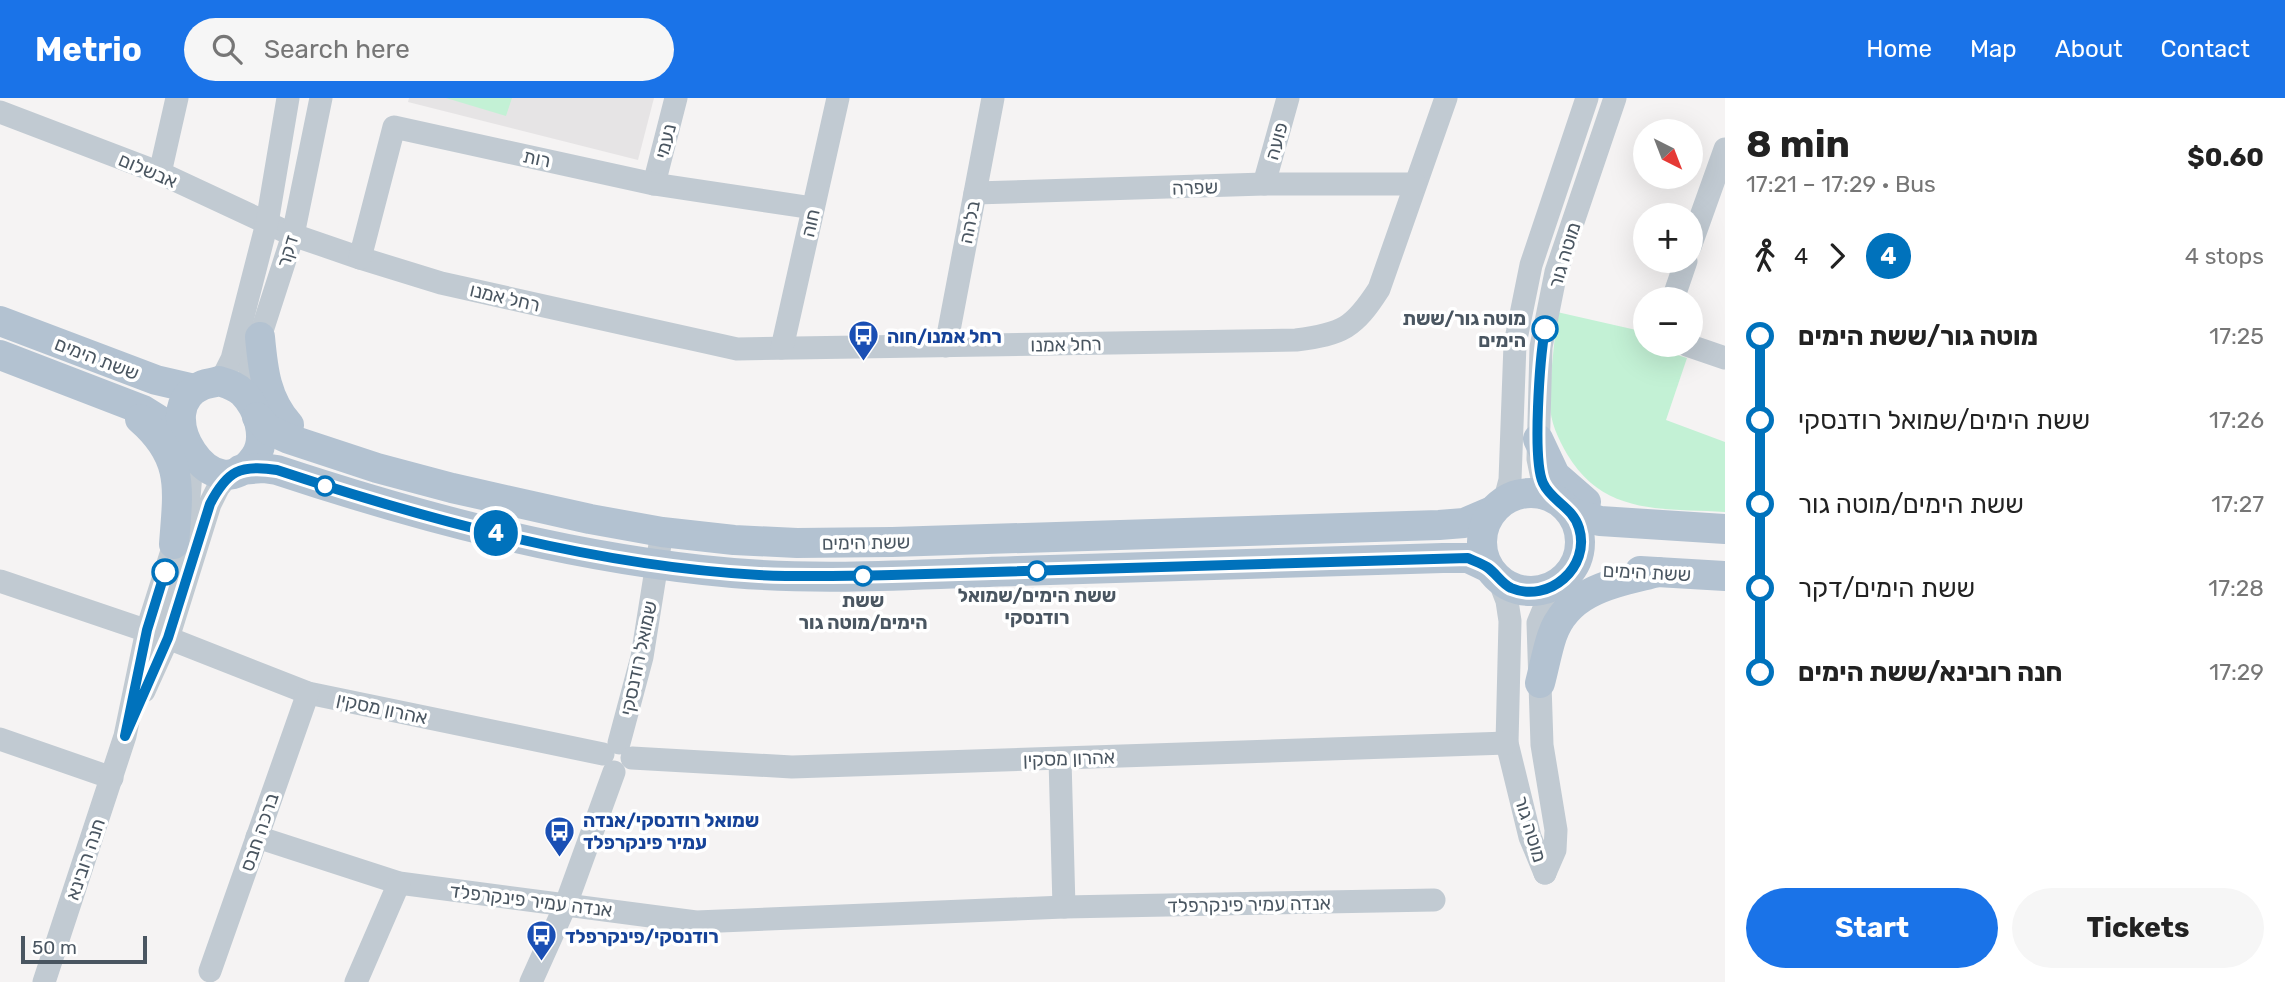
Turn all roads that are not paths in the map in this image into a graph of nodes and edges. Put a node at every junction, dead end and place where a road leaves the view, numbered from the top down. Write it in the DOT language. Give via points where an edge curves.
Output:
graph roads {
  1 [pos="177,98"];
  2 [pos="288,98"];
  3 [pos="321,98"];
  4 [pos="676,98"];
  5 [pos="838,98"];
  6 [pos="993,98"];
  7 [pos="1288,98"];
  8 [pos="1446,98"];
  9 [pos="1587,98"];
  10 [pos="1615,98"];
  11 [pos="0,111"];
  12 [pos="1725,149"];
  13 [pos="160,173"];
  14 [pos="654,184"];
  15 [pos="1264,184"];
  16 [pos="1415,184"];
  17 [pos="975,193"];
  18 [pos="813,208"];
  19 [pos="1703,211"];
  20 [pos="267,223"];
  21 [pos="293,235"];
  22 [pos="360,258"];
  23 [pos="0,321"];
  24 [pos="260,337"];
  25 [pos="946,346"];
  26 [pos="782,348"];
  27 [pos="1703,350"];
  28 [pos="0,355"];
  29 [pos="1725,358"];
  30 [pos="205,386"];
  31 [pos="101,394"];
  32 [pos="253,409"];
  33 [pos="1538,439"];
  34 [pos="187,441"];
  35 [pos="316,448"];
  36 [pos="235,472"];
  37 [pos="1499,505"];
  38 [pos="1562,505"];
  39 [pos="1623,522"];
  40 [pos="1725,529"];
  41 [pos="662,532"];
  42 [pos="174,544"];
  43 [pos="657,565"];
  44 [pos="1658,572"];
  45 [pos="1494,574"];
  46 [pos="1725,576"];
  47 [pos="1561,580"];
  48 [pos="0,581"];
  49 [pos="157,634"];
  50 [pos="1539,683"];
  51 [pos="308,693"];
  52 [pos="0,738"];
  53 [pos="1507,743"];
  54 [pos="617,757"];
  55 [pos="1060,759"];
  56 [pos="112,778"];
  57 [pos="257,837"];
  58 [pos="399,883"];
  59 [pos="1434,900"];
  60 [pos="566,904"];
  61 [pos="1064,907"];
  62 [pos="211,971"];
  63 [pos="44,982"];
  64 [pos="356,982"];
  65 [pos="531,982"];
  1 -- 13 [label="street"];
  2 -- 20 [label="street, דקר"];
  3 -- 21 [label="street, דקר"];
  4 -- 14 [label="street, נעמי"];
  5 -- 18 [label="street, חוה"];
  6 -- 17 [label="street, בלהה"];
  7 -- 15 [label="street, פועה"];
  8 -- 16 [label="street, רחל אמנו"];
  9 -- 37 [label="street, מוטה גור" via="1531,265 1515,344 1510,480"];
  10 -- 33 [label="street, מוטה גור" via="1556,272 1541,347"];
  11 -- 13 [label="street, אבשלום"];
  12 -- 19 [label="street"];
  13 -- 20 [label="street, אבשלום"];
  14 -- 18 [label="street, רות"];
  14 -- 22 [label="street, רות" via="394,127"];
  15 -- 16 [label="street, שפרה"];
  15 -- 17 [label="street, שפרה"];
  16 -- 25 [label="street, רחל אמנו" via="1379,289 1363,314 1344,330 1324,337"];
  17 -- 25 [label="street, בלהה"];
  18 -- 26 [label="street, חוה"];
  20 -- 21 [label="street, אבשלום"];
  20 -- 30 [label="street, דקר" via="232,359 225,373"];
  21 -- 22 [label="street, רחל אמנו"];
  21 -- 24 [label="street, דקר"];
  22 -- 26 [label="street, רחל אמנו" via="441,283 737,349"];
  23 -- 30 [label="main road, ששת הימים" via="156,380"];
  24 -- 32 [label="street, דקר" via="250,368"];
  24 -- 35 [label="main road" via="263,372 276,411"];
  25 -- 26 [label="street, רחל אמנו"];
  27 -- 29 [label="street"];
  28 -- 31 [label="main road, ששת הימים"];
  30 -- 32 [label="main road" via="231,384 242,391"];
  30 -- 34 [label="main road" via="186,400 183,409 181,424"];
  31 -- 34 [label="main road, ששת הימים" via="143,410"];
  31 -- 42 [label="main road" via="136,415 170,453 177,496"];
  32 -- 35 [label="main road, ששת הימים" via="269,430"];
  32 -- 36 [label="main road" via="261,441 258,453"];
  33 -- 38 [label="street, מוטה גור" via="1543,483"];
  33 -- 39 [label="main road" via="1566,487 1600,512"];
  34 -- 36 [label="main road" via="200,464 211,471"];
  34 -- 42 [label="street, חנה רובינא" via="192,463 189,497"];
  35 -- 41 [label="main road, ששת הימים" via="465,491"];
  36 -- 43 [label="main road, ששת הימים" via="277,470 444,520"];
  36 -- 49 [label="street, חנה רובינא" via="218,488 210,504"];
  37 -- 38 [label="main road" via="1520,493 1537,492"];
  37 -- 41 [label="main road, ששת הימים" via="1464,523 1439,525 891,542 762,542"];
  37 -- 45 [label="main road" via="1485,524 1482,539 1483,554"];
  38 -- 39 [label="main road" via="1600,521"];
  38 -- 47 [label="main road" via="1579,527 1581,543 1578,559"];
  39 -- 40 [label="main road"];
  41 -- 43 [label="street, שמואל רודנסקי"];
  42 -- 49 [label="street, חנה רובינא"];
  43 -- 45 [label="main road, ששת הימים" via="797,576 1468,558"];
  43 -- 54 [label="street, שמואל רודנסקי" via="642,657"];
  44 -- 46 [label="main road, ששת הימים"];
  44 -- 47 [label="main road, ששת הימים" via="1599,568"];
  44 -- 50 [label="main road" via="1593,590 1573,603 1552,634"];
  45 -- 47 [label="main road" via="1525,591 1539,591"];
  45 -- 53 [label="street, מוטה גור" via="1507,601 1510,621"];
  47 -- 50 [label="street, מוטה גור" via="1538,623"];
  48 -- 49 [label="street, אהרון מסקין"];
  49 -- 51 [label="street, אהרון מסקין"];
  49 -- 56 [label="street, חנה רובינא"];
  50 -- 53 [label="street, מוטה גור" via="1542,745 1556,830 1555,850 1545,873"];
  51 -- 54 [label="street, אהרון מסקין"];
  51 -- 57 [label="street, ברכה חבס"];
  52 -- 56 [label="street"];
  53 -- 55 [label="street, אהרון מסקין"];
  54 -- 55 [label="street, אהרון מסקין" via="792,767"];
  54 -- 60 [label="street, שמואל רודנסקי"];
  55 -- 61 [label="street"];
  56 -- 63 [label="street, חנה רובינא"];
  57 -- 58 [label="street, אנדה עמיר פינקרפלד"];
  57 -- 62 [label="street, ברכה חבס"];
  58 -- 60 [label="street, אנדה עמיר פינקרפלד"];
  58 -- 64 [label="street"];
  59 -- 61 [label="street, אנדה עמיר פינקרפלד"];
  60 -- 61 [label="street, אנדה עמיר פינקרפלד" via="696,922"];
  60 -- 65 [label="street, שמואל רודנסקי"];
}
